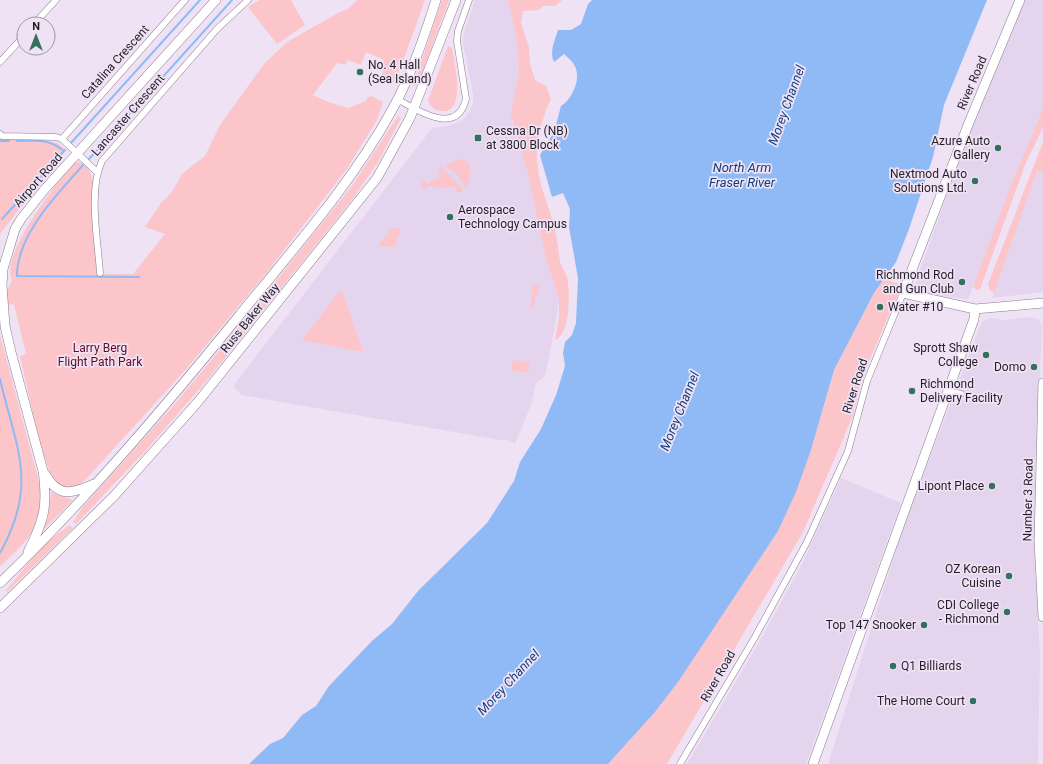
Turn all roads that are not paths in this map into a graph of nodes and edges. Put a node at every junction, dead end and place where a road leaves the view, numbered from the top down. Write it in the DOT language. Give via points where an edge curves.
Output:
graph roads {
  1 [pos="56,0"];
  2 [pos="185,0"];
  3 [pos="216,0"];
  4 [pos="248,0"];
  5 [pos="436,0"];
  6 [pos="456,0"];
  7 [pos="469,0"];
  8 [pos="1020,0"];
  9 [pos="41,16"];
  10 [pos="16,45"];
  11 [pos="0,62"];
  12 [pos="397,99"];
  13 [pos="414,108"];
  14 [pos="0,134"];
  15 [pos="62,139"];
  16 [pos="77,153"];
  17 [pos="97,172"];
  18 [pos="100,273"];
  19 [pos="903,292"];
  20 [pos="1043,303"];
  21 [pos="975,308"];
  22 [pos="1043,383"];
  23 [pos="948,391"];
  24 [pos="961,394"];
  25 [pos="43,471"];
  26 [pos="99,482"];
  27 [pos="1041,511"];
  28 [pos="24,560"];
  29 [pos="0,583"];
  30 [pos="0,608"];
  31 [pos="1043,617"];
  32 [pos="680,764"];
  33 [pos="813,764"];
  1 -- 9 [label="street"];
  2 -- 15 [label="street, Catalina Crescent"];
  3 -- 16 [label="main road, Airport Road"];
  4 -- 17 [label="street, Lancaster Crescent" via="217,29 102,161"];
  5 -- 12 [label="main road, Russ Baker Way"];
  6 -- 13 [label="main road, Russ Baker Way"];
  7 -- 13 [label="street" via="457,41 466,99 464,106 460,112 446,119 436,118"];
  8 -- 19 [label="main road, River Road"];
  10 -- 11 [label="street"];
  12 -- 13 [label="street"];
  12 -- 26 [label="main road, Russ Baker Way" via="359,165 325,210 181,388"];
  13 -- 30 [label="main road, Russ Baker Way" via="378,178 215,381 115,495"];
  14 -- 15 [label="street"];
  15 -- 16 [label="street"];
  16 -- 17 [label="street"];
  16 -- 25 [label="main road, Airport Road" via="21,219 3,269 2,294 6,326"];
  17 -- 18 [label="street, Lancaster Crescent"];
  19 -- 21 [label="main road"];
  19 -- 32 [label="street, River Road" via="867,381 848,451 807,542 755,637"];
  20 -- 21 [label="main road"];
  21 -- 23 [label="main road" via="974,319"];
  22 -- 27 [label="main road, Number 3 Road"];
  23 -- 24 [label="street"];
  23 -- 33 [label="main road"];
  25 -- 26 [label="main road" via="55,488 64,492"];
  25 -- 28 [label="main road" via="46,487 45,512"];
  26 -- 28 [label="main road, Russ Baker Way"];
  27 -- 31 [label="main road, Number 3 Road" via="1040,580"];
  28 -- 29 [label="main road, Russ Baker Way"];
}
